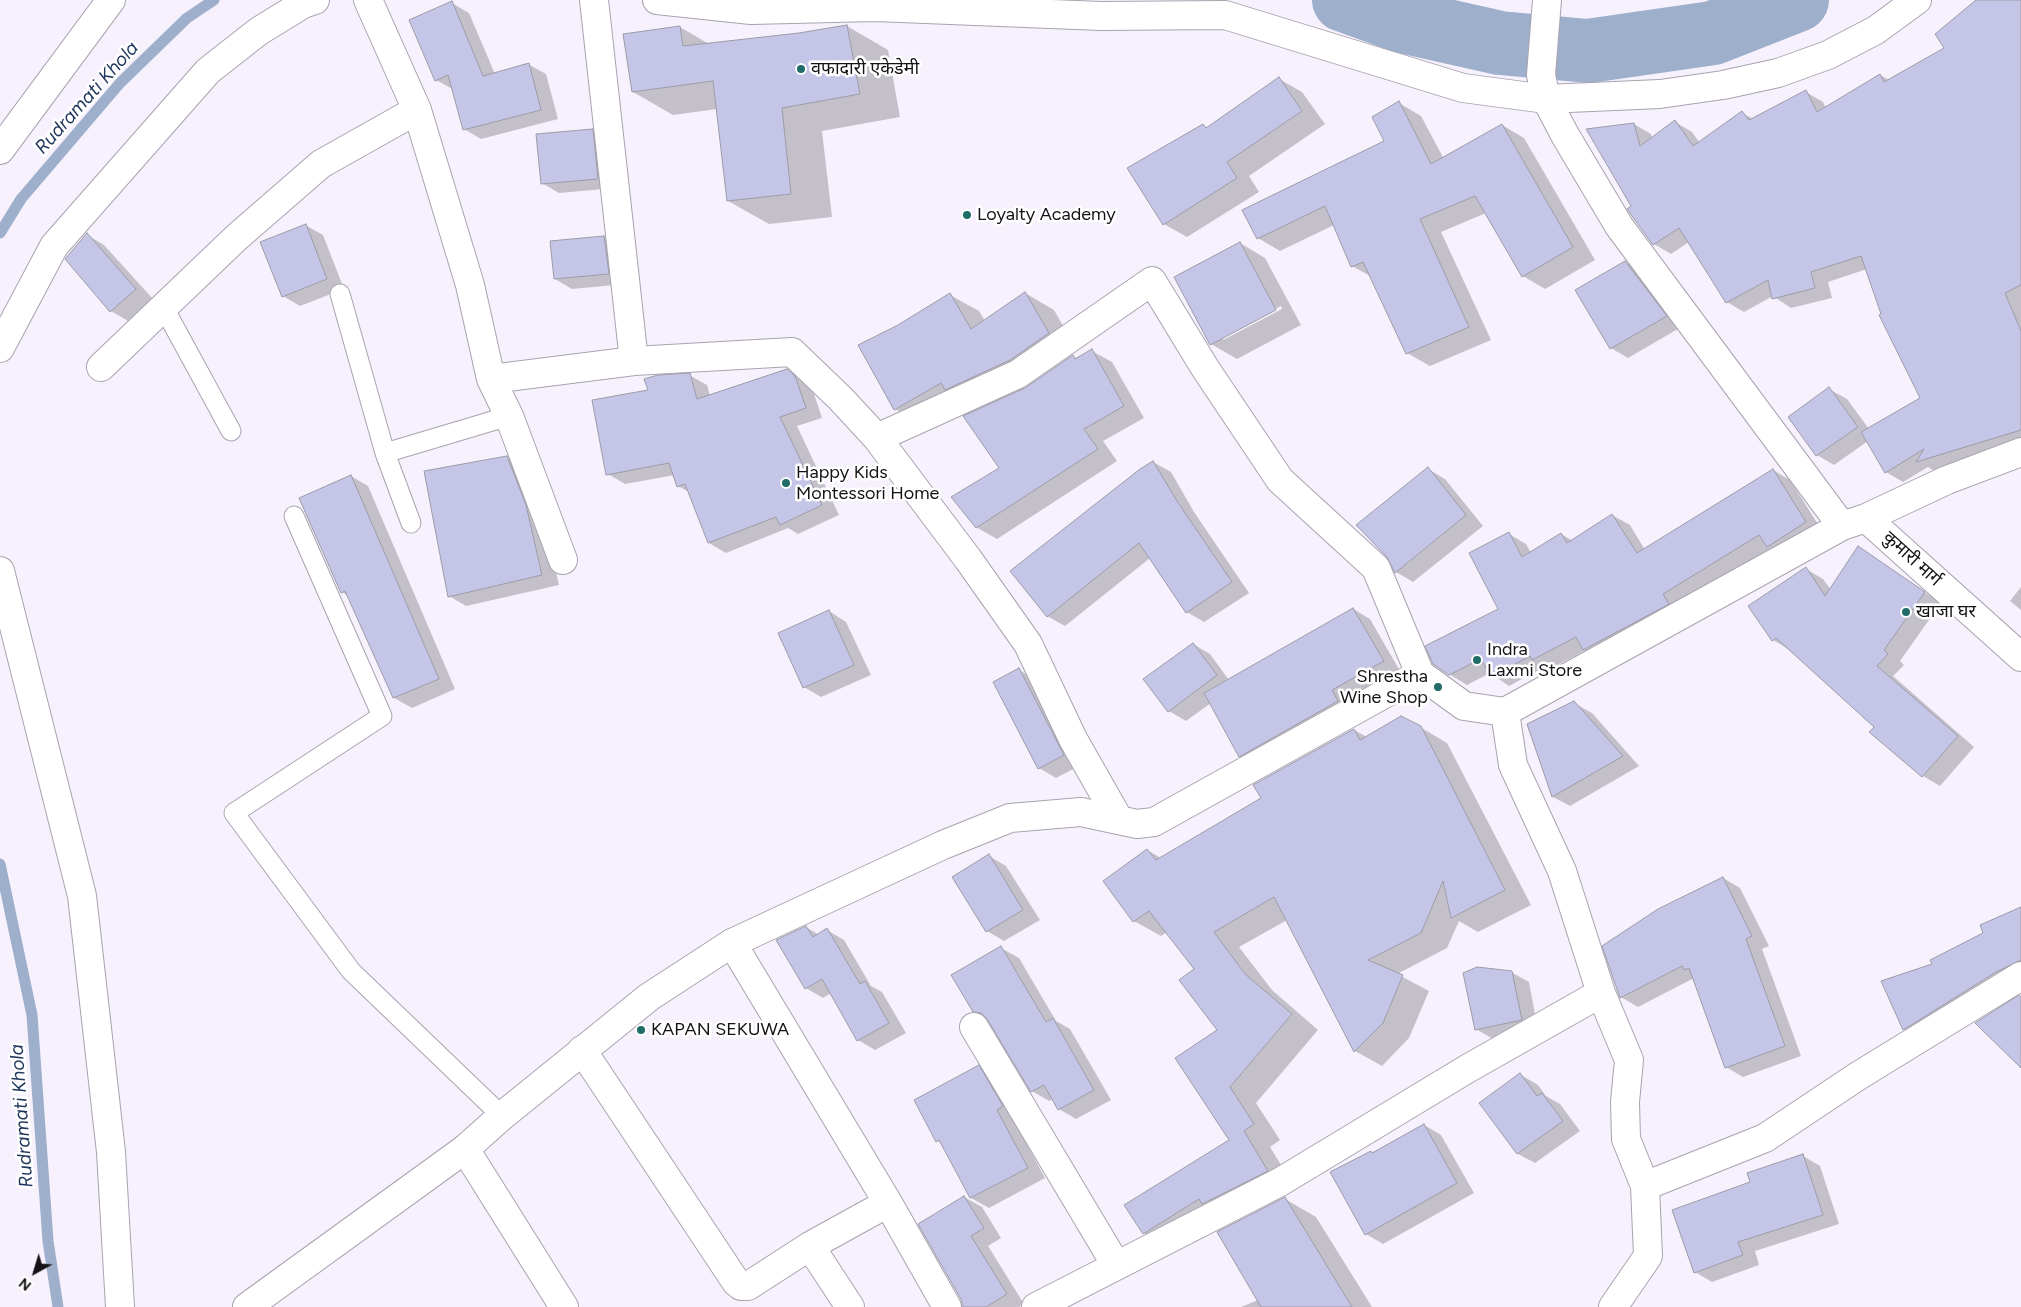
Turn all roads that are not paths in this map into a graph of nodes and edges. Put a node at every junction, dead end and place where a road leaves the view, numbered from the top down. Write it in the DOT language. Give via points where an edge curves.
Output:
graph roads {
  1 [pos="111,0"];
  2 [pos="315,0"];
  3 [pos="368,0"];
  4 [pos="594,0"];
  5 [pos="657,0"];
  6 [pos="1547,0"];
  7 [pos="1917,0"];
  8 [pos="1543,87"];
  9 [pos="416,110"];
  10 [pos="0,150"];
  11 [pos="340,294"];
  12 [pos="164,308"];
  13 [pos="0,348"];
  14 [pos="634,361"];
  15 [pos="101,367"];
  16 [pos="491,379"];
  17 [pos="509,416"];
  18 [pos="230,431"];
  19 [pos="877,438"];
  20 [pos="2021,452"];
  21 [pos="385,453"];
  22 [pos="294,516"];
  23 [pos="1854,522"];
  24 [pos="410,523"];
  25 [pos="564,560"];
  26 [pos="0,571"];
  27 [pos="2021,657"];
  28 [pos="1420,674"];
  29 [pos="1505,712"];
  30 [pos="1119,820"];
  31 [pos="732,944"];
  32 [pos="2021,976"];
  33 [pos="1601,994"];
  34 [pos="974,1027"];
  35 [pos="582,1050"];
  36 [pos="502,1116"];
  37 [pos="465,1149"];
  38 [pos="1645,1186"];
  39 [pos="888,1203"];
  40 [pos="810,1246"];
  41 [pos="1116,1265"];
  42 [pos="120,1307"];
  43 [pos="247,1307"];
  44 [pos="564,1307"];
  45 [pos="850,1307"];
  46 [pos="947,1307"];
  47 [pos="1036,1307"];
  48 [pos="1613,1307"];
  1 -- 10 [label="street"];
  2 -- 13 [label="street" via="259,31 208,71 54,246"];
  3 -- 9 [label="street"];
  4 -- 14 [label="street"];
  5 -- 8 [label="street" via="751,10 875,7 1101,16 1226,15 1463,88"];
  6 -- 8 [label="street"];
  7 -- 8 [label="street" via="1876,30 1828,54 1778,73 1723,86 1660,94"];
  8 -- 23 [label="street, कुमारी मार्ग" via="1619,226"];
  9 -- 12 [label="street" via="321,164 237,237"];
  9 -- 16 [label="street" via="470,285"];
  11 -- 21 [label="lane"];
  12 -- 15 [label="street"];
  12 -- 18 [label="lane"];
  14 -- 16 [label="street"];
  14 -- 19 [label="street" via="792,352"];
  16 -- 17 [label="street"];
  17 -- 21 [label="lane"];
  17 -- 25 [label="street"];
  19 -- 28 [label="street" via="1018,374 1152,281 1280,480 1376,568"];
  19 -- 30 [label="street" via="1028,644 1073,739"];
  20 -- 23 [label="street" via="1947,480"];
  21 -- 24 [label="lane"];
  22 -- 36 [label="lane" via="382,716 234,813 351,971"];
  23 -- 27 [label="street, कुमारी मार्ग"];
  23 -- 29 [label="street"];
  26 -- 42 [label="street" via="82,896 111,1152"];
  28 -- 29 [label="street" via="1464,706"];
  28 -- 30 [label="street" via="1154,822 1137,824"];
  29 -- 33 [label="street" via="1513,765 1562,871"];
  30 -- 31 [label="street" via="1080,812 1010,818 943,845"];
  31 -- 35 [label="street" via="649,997"];
  31 -- 39 [label="street"];
  32 -- 38 [label="street" via="1858,1076 1765,1138"];
  33 -- 38 [label="street" via="1628,1060 1626,1139"];
  33 -- 41 [label="street" via="1467,1069 1280,1182"];
  34 -- 41 [label="street"];
  35 -- 36 [label="street"];
  35 -- 40 [label="street" via="736,1282 748,1286"];
  36 -- 37 [label="street"];
  37 -- 43 [label="street"];
  37 -- 44 [label="street"];
  38 -- 48 [label="street" via="1648,1256"];
  39 -- 40 [label="street"];
  39 -- 46 [label="street"];
  40 -- 45 [label="street"];
  41 -- 47 [label="street"];
}
